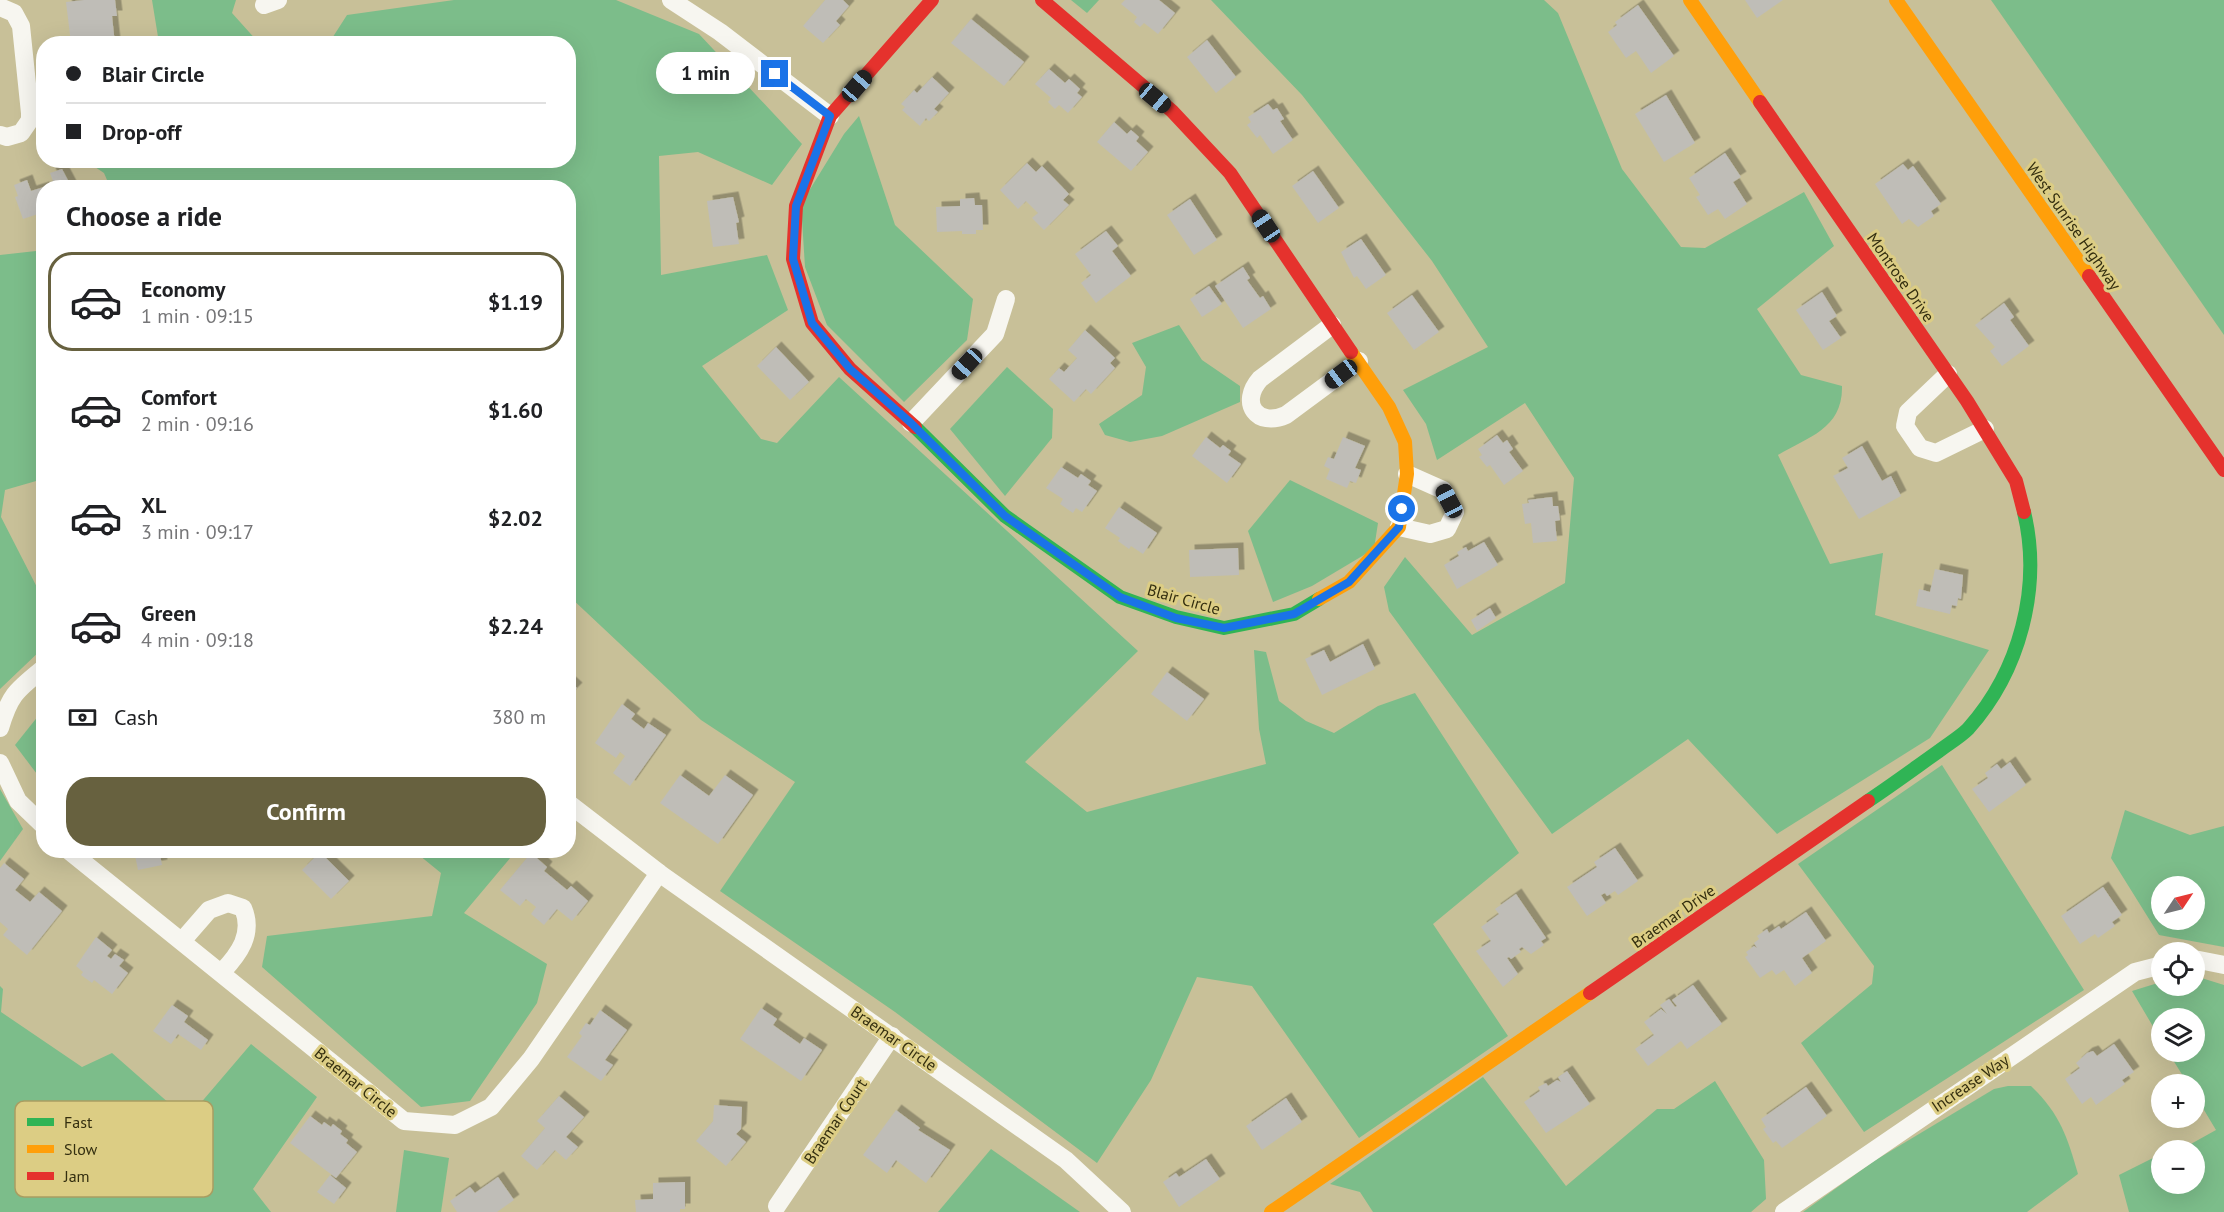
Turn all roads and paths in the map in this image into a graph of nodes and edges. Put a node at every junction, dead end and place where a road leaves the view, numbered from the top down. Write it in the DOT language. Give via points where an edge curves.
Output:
graph roads {
  1 [pos="671,0"];
  2 [pos="932,0"];
  3 [pos="1042,0"];
  4 [pos="1690,0"];
  5 [pos="1896,0"];
  6 [pos="0,7"];
  7 [pos="830,116"];
  8 [pos="0,135"];
  9 [pos="1006,299"];
  10 [pos="1332,325"];
  11 [pos="1359,361"];
  12 [pos="1948,374"];
  13 [pos="911,423"];
  14 [pos="1985,429"];
  15 [pos="2224,471"];
  16 [pos="1407,474"];
  17 [pos="1399,527"];
  18 [pos="2030,594"];
  19 [pos="36,675"];
  20 [pos="4,702"];
  21 [pos="0,728"];
  22 [pos="0,763"];
  23 [pos="576,809"];
  24 [pos="36,818"];
  25 [pos="78,858"];
  26 [pos="659,873"];
  27 [pos="182,941"];
  28 [pos="2205,961"];
  29 [pos="2224,965"];
  30 [pos="2151,968"];
  31 [pos="222,972"];
  32 [pos="892,1036"];
  33 [pos="777,1206"];
  34 [pos="1122,1212"];
  35 [pos="1271,1212"];
  36 [pos="1784,1212"];
  1 -- 7 [label="street" via="720,32"];
  2 -- 7 [label="street, Blair Circle"];
  3 -- 10 [label="street" via="1172,111 1230,173"];
  4 -- 12 [label="street, Montrose Drive"];
  5 -- 15 [label="street, West Sunrise Highway"];
  6 -- 8 [label="street" via="14,13 21,26 30,112 30,120 21,133"];
  7 -- 13 [label="street, Blair Circle" via="796,206 793,259 812,323 850,369"];
  9 -- 13 [label="street" via="995,334"];
  10 -- 11 [label="street"];
  10 -- 11 [label="street" via="1260,379 1252,388 1250,400 1254,411 1275,420 1286,415"];
  11 -- 16 [label="street" via="1389,406 1406,442"];
  12 -- 14 [label="street, Montrose Drive"];
  12 -- 14 [label="street" via="1908,411 1905,426 1920,448 1936,453"];
  13 -- 17 [label="street, Blair Circle" via="1005,516 1120,597 1176,618 1224,628 1294,614 1349,582"];
  14 -- 18 [label="street, Montrose Drive" via="2016,481 2031,539"];
  16 -- 17 [label="street"];
  16 -- 17 [label="street" via="1443,490 1455,512 1447,529 1430,534"];
  18 -- 35 [label="street, Braemar Drive" via="2013,656 1992,695 1966,730"];
  19 -- 20 [label="street"];
  20 -- 21 [label="street"];
  22 -- 24 [label="street" via="18,801"];
  23 -- 26 [label="street, Braemar Circle"];
  25 -- 27 [label="street, Braemar Circle"];
  26 -- 31 [label="street, Braemar Circle" via="531,1059 491,1107 455,1125 404,1121"];
  26 -- 32 [label="street, Braemar Circle"];
  27 -- 31 [label="street, Braemar Circle"];
  27 -- 31 [label="street" via="209,910 228,903 243,908 248,920 246,937 237,956"];
  28 -- 29 [label="street"];
  30 -- 36 [label="street, Increase Way" via="2135,972"];
  32 -- 33 [label="street, Braemar Court"];
  32 -- 34 [label="street, Braemar Circle" via="1066,1160"];
}
